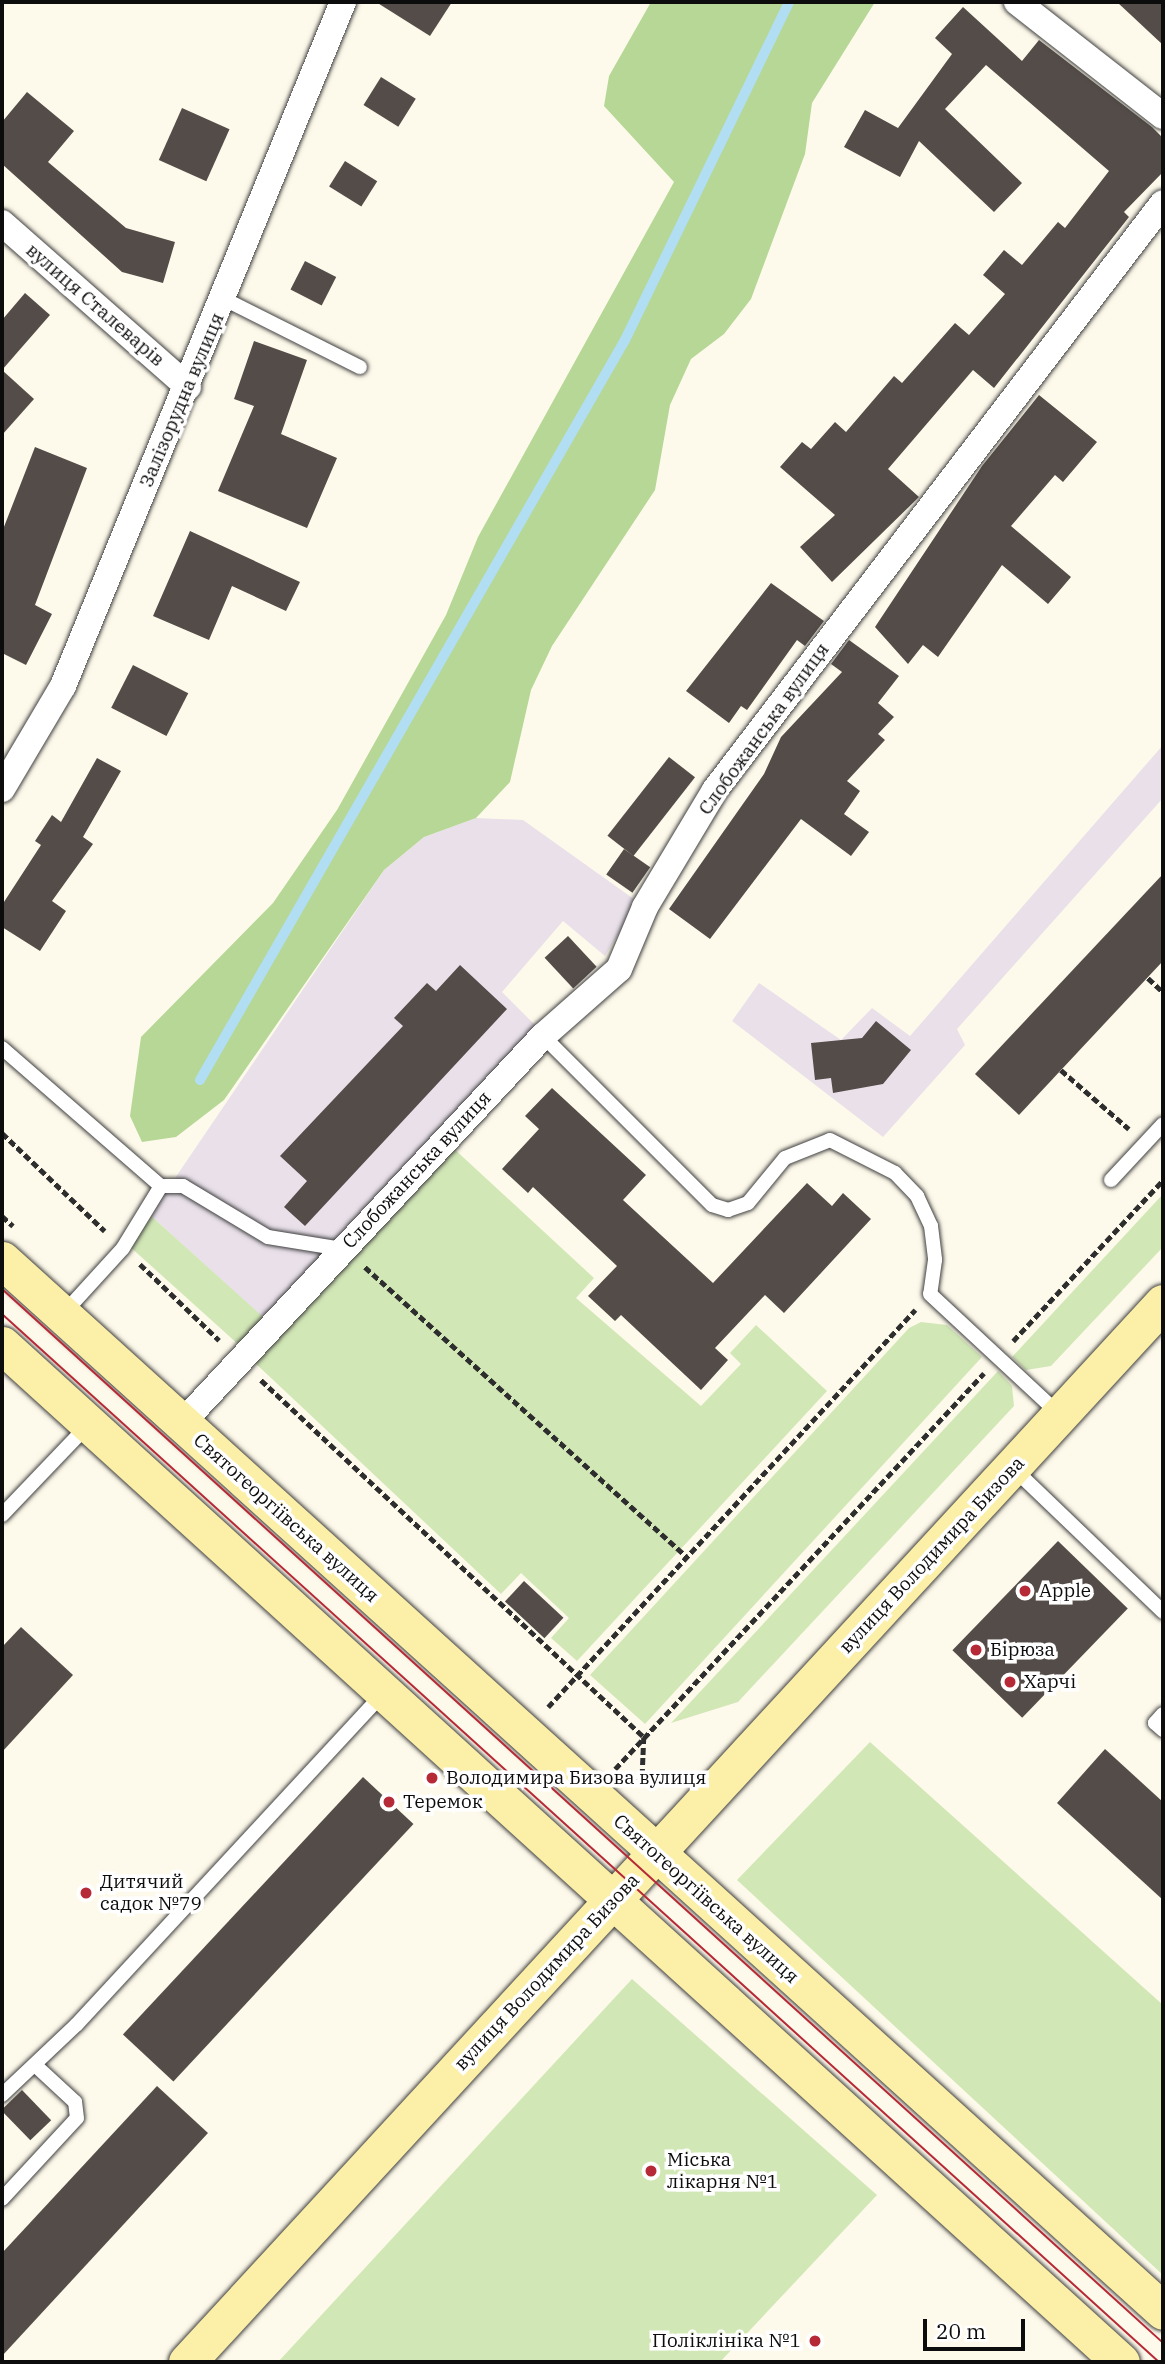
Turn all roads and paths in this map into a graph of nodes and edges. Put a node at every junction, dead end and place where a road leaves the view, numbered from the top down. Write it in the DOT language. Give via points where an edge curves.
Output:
graph roads {
  1 [pos="343,2"];
  2 [pos="1017,2"];
  3 [pos="1163,116"];
  4 [pos="1163,203"];
  5 [pos="2,223"];
  6 [pos="224,299"];
  7 [pos="360,367"];
  8 [pos="188,387"];
  9 [pos="4,780"];
  10 [pos="1148,978"];
  11 [pos="1163,992"];
  12 [pos="543,1036"];
  13 [pos="2,1048"];
  14 [pos="1061,1070"];
  15 [pos="1163,1124"];
  16 [pos="2,1133"];
  17 [pos="1145,1144"];
  18 [pos="1111,1180"];
  19 [pos="1163,1180"];
  20 [pos="161,1186"];
  21 [pos="123,1248"];
  22 [pos="344,1249"];
  23 [pos="2,1260"];
  24 [pos="930,1294"];
  25 [pos="1163,1303"];
  26 [pos="62,1315"];
  27 [pos="2,1345"];
  28 [pos="998,1357"];
  29 [pos="240,1360"];
  30 [pos="1060,1415"];
  31 [pos="89,1424"];
  32 [pos="181,1424"];
  33 [pos="1012,1467"];
  34 [pos="2,1515"];
  35 [pos="687,1557"];
  36 [pos="1163,1612"];
  37 [pos="578,1675"];
  38 [pos="384,1692"];
  39 [pos="543,1713"];
  40 [pos="1163,1714"];
  41 [pos="1163,1730"];
  42 [pos="644,1737"];
  43 [pos="610,1774"];
  44 [pos="642,1784"];
  45 [pos="656,1854"];
  46 [pos="614,1901"];
  47 [pos="35,2065"];
  48 [pos="2,2095"];
  49 [pos="2,2199"];
  50 [pos="1163,2311"];
  51 [pos="187,2362"];
  52 [pos="1121,2362"];
  1 -- 6 [label="street, Залізорудна вулиця"];
  2 -- 3 [label="street"];
  4 -- 12 [label="street, Слобожанська вулиця" via="715,790 645,907 619,969"];
  5 -- 8 [label="street, вулиця Сталеварів"];
  6 -- 7 [label="lane"];
  6 -- 8 [label="street, Залізорудна вулиця"];
  8 -- 9 [label="street, Залізорудна вулиця" via="63,686"];
  10 -- 11 [label="path"];
  12 -- 22 [label="street, Слобожанська вулиця"];
  12 -- 24 [label="lane" via="712,1205 728,1210 748,1203 785,1158 830,1140 895,1173 917,1196 931,1226"];
  13 -- 20 [label="lane"];
  14 -- 17 [label="path"];
  15 -- 17 [label="lane"];
  16 -- 21 [label="path"];
  17 -- 18 [label="lane"];
  19 -- 28 [label="path"];
  20 -- 21 [label="lane"];
  20 -- 22 [label="lane" via="183,1186 268,1237"];
  21 -- 26 [label="lane"];
  21 -- 29 [label="path"];
  22 -- 29 [label="street, Слобожанська вулиця"];
  22 -- 35 [label="path"];
  23 -- 26 [label="main road, Святогеоргіївська вулиця"];
  24 -- 28 [label="lane"];
  24 -- 35 [label="path"];
  25 -- 30 [label="main road, вулиця Володимира Бизова"];
  26 -- 32 [label="main road, Святогеоргіївська вулиця"];
  27 -- 31 [label="main road"];
  28 -- 30 [label="lane"];
  28 -- 42 [label="path"];
  29 -- 32 [label="street, Слобожанська вулиця"];
  29 -- 37 [label="path"];
  30 -- 33 [label="main road, вулиця Володимира Бизова"];
  31 -- 34 [label="lane"];
  31 -- 38 [label="main road"];
  32 -- 45 [label="main road, Святогеоргіївська вулиця"];
  33 -- 36 [label="lane"];
  33 -- 45 [label="main road, вулиця Володимира Бизова"];
  35 -- 37 [label="path"];
  37 -- 39 [label="path"];
  37 -- 42 [label="path"];
  38 -- 46 [label="main road"];
  38 -- 47 [label="lane"];
  40 -- 41 [label="lane" via="1155,1723"];
  42 -- 43 [label="path"];
  42 -- 44 [label="path"];
  45 -- 46 [label="main road, вулиця Володимира Бизова"];
  45 -- 50 [label="main road, Святогеоргіївська вулиця"];
  46 -- 51 [label="main road, вулиця Володимира Бизова"];
  46 -- 52 [label="main road"];
  47 -- 48 [label="lane"];
  47 -- 49 [label="lane" via="75,2102 76,2118"];
}
